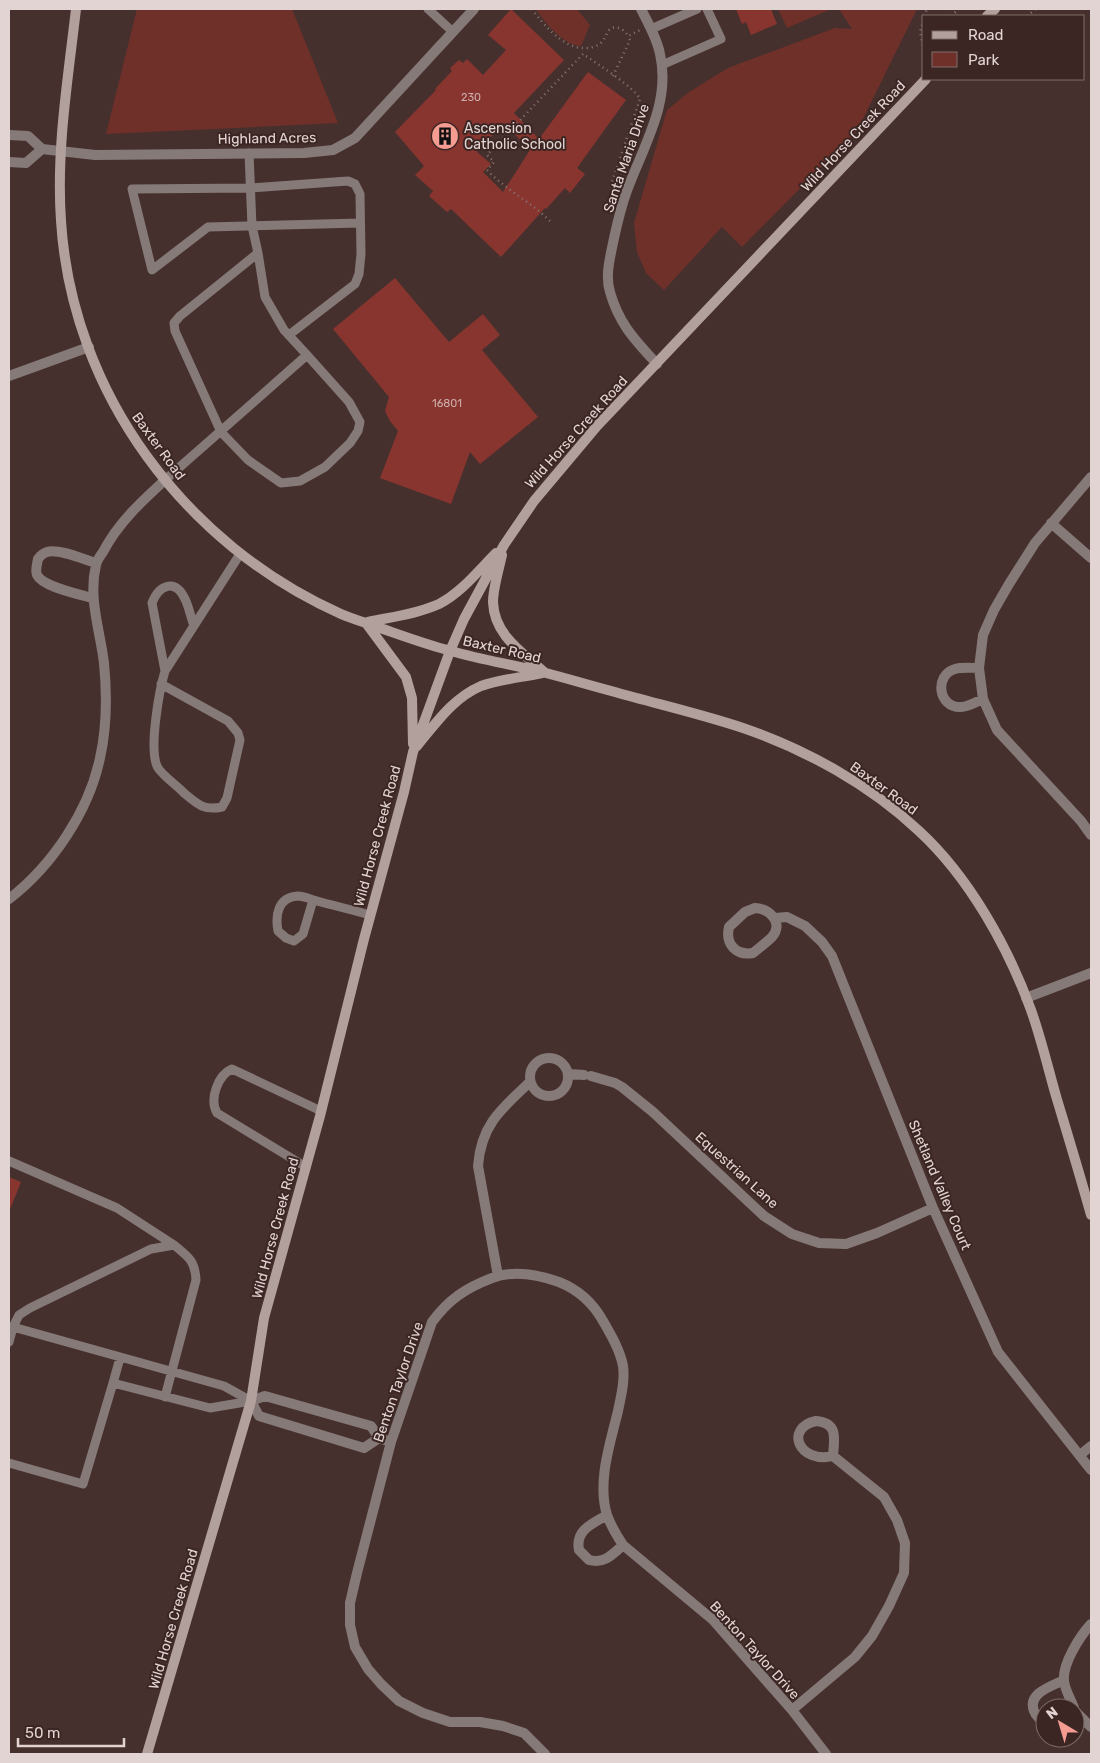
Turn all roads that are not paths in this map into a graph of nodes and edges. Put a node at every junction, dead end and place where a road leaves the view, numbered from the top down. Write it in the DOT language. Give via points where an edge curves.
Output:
graph roads {
  1 [pos="76,9"];
  2 [pos="428,9"];
  3 [pos="474,9"];
  4 [pos="641,9"];
  5 [pos="697,9"];
  6 [pos="707,9"];
  7 [pos="646,29"];
  8 [pos="453,32"];
  9 [pos="662,65"];
  10 [pos="925,80"];
  11 [pos="9,135"];
  12 [pos="42,149"];
  13 [pos="61,150"];
  14 [pos="249,153"];
  15 [pos="9,162"];
  16 [pos="250,188"];
  17 [pos="360,223"];
  18 [pos="252,226"];
  19 [pos="258,253"];
  20 [pos="289,335"];
  21 [pos="89,347"];
  22 [pos="308,355"];
  23 [pos="657,364"];
  24 [pos="9,376"];
  25 [pos="221,432"];
  26 [pos="1091,477"];
  27 [pos="165,480"];
  28 [pos="1051,523"];
  29 [pos="504,545"];
  30 [pos="240,554"];
  31 [pos="1091,558"];
  32 [pos="96,563"];
  33 [pos="92,598"];
  34 [pos="366,623"];
  35 [pos="194,626"];
  36 [pos="450,651"];
  37 [pos="979,668"];
  38 [pos="165,671"];
  39 [pos="545,673"];
  40 [pos="161,684"];
  41 [pos="983,699"];
  42 [pos="413,752"];
  43 [pos="1091,835"];
  44 [pos="9,899"];
  45 [pos="313,900"];
  46 [pos="370,915"];
  47 [pos="775,918"];
  48 [pos="1091,973"];
  49 [pos="1026,998"];
  50 [pos="568,1074"];
  51 [pos="530,1082"];
  52 [pos="321,1111"];
  53 [pos="9,1161"];
  54 [pos="306,1167"];
  55 [pos="933,1208"];
  56 [pos="1091,1215"];
  57 [pos="174,1245"];
  58 [pos="498,1276"];
  59 [pos="13,1328"];
  60 [pos="9,1342"];
  61 [pos="120,1358"];
  62 [pos="172,1372"];
  63 [pos="113,1383"];
  64 [pos="165,1397"];
  65 [pos="251,1400"];
  66 [pos="378,1438"];
  67 [pos="391,1442"];
  68 [pos="1091,1446"];
  69 [pos="1080,1455"];
  70 [pos="833,1456"];
  71 [pos="9,1463"];
  72 [pos="1091,1470"];
  73 [pos="607,1515"];
  74 [pos="623,1545"];
  75 [pos="1091,1624"];
  76 [pos="1064,1680"];
  77 [pos="1035,1698"];
  78 [pos="1035,1698"];
  79 [pos="1070,1698"];
  80 [pos="792,1710"];
  81 [pos="1035,1714"];
  82 [pos="147,1754"];
  83 [pos="545,1754"];
  84 [pos="826,1754"];
  1 -- 13 [label="main road, Baxter Road"];
  2 -- 8 [label="lane"];
  3 -- 8 [label="street, Highland Acres"];
  4 -- 7 [label="street, Santa Maria Drive"];
  5 -- 7 [label="lane"];
  6 -- 9 [label="lane" via="721,39"];
  7 -- 9 [label="street, Santa Maria Drive" via="660,54"];
  8 -- 14 [label="street, Highland Acres" via="355,138 333,150"];
  9 -- 23 [label="street, Santa Maria Drive" via="658,114 627,190 608,271 609,290 618,315 628,332"];
  10 -- 23 [label="main road, Wild Horse Creek Road"];
  11 -- 12 [label="street" via="28,136"];
  12 -- 13 [label="street, Highland Acres"];
  12 -- 15 [label="street" via="26,163"];
  13 -- 14 [label="street, Highland Acres" via="95,155"];
  13 -- 21 [label="main road, Baxter Road" via="64,249 76,308"];
  14 -- 16 [label="lane"];
  16 -- 17 [label="lane" via="348,181 355,184 360,194"];
  16 -- 18 [label="lane"];
  16 -- 18 [label="lane" via="132,189 152,270 208,227"];
  17 -- 18 [label="lane"];
  17 -- 20 [label="lane" via="360,274 355,284"];
  18 -- 19 [label="lane"];
  19 -- 20 [label="lane" via="265,297"];
  19 -- 25 [label="lane" via="174,323"];
  20 -- 22 [label="lane"];
  21 -- 24 [label="street"];
  21 -- 27 [label="main road, Baxter Road" via="116,408"];
  22 -- 25 [label="lane"];
  22 -- 25 [label="lane" via="349,402 360,422 350,443 325,467 300,481 281,482 248,460"];
  23 -- 29 [label="main road, Wild Horse Creek Road" via="565,462"];
  25 -- 27 [label="lane"];
  26 -- 28 [label="street"];
  27 -- 30 [label="main road, Baxter Road" via="190,509"];
  27 -- 32 [label="street" via="116,530"];
  28 -- 31 [label="street"];
  28 -- 37 [label="street" via="994,610 983,634"];
  29 -- 34 [label="main road" via="459,590 440,603"];
  29 -- 36 [label="main road, Wild Horse Creek Road"];
  29 -- 39 [label="main road" via="493,601 496,620 505,638"];
  30 -- 34 [label="main road, Baxter Road" via="294,590"];
  30 -- 35 [label="lane"];
  32 -- 33 [label="street"];
  32 -- 33 [label="street" via="51,551 38,559 36,572 44,583"];
  33 -- 44 [label="street" via="105,679 100,758 72,827 46,864"];
  34 -- 36 [label="main road, Baxter Road"];
  34 -- 42 [label="main road" via="406,677 412,698"];
  35 -- 38 [label="lane"];
  35 -- 38 [label="lane" via="181,593 167,586 161,588 152,603"];
  36 -- 39 [label="main road, Baxter Road"];
  36 -- 42 [label="main road, Wild Horse Creek Road"];
  37 -- 41 [label="street"];
  37 -- 41 [label="street" via="950,671 941,688 945,700 956,707"];
  38 -- 40 [label="lane"];
  39 -- 42 [label="main road" via="482,686 465,695 448,708"];
  39 -- 49 [label="main road, Baxter Road" via="745,729 798,751 858,783 923,834 949,864 973,895 1010,961"];
  40 -- 40 [label="lane" via="154,755 158,768 198,804 211,809 222,807 240,740 238,733 228,721"];
  41 -- 43 [label="street" via="1003,738"];
  42 -- 46 [label="main road, Wild Horse Creek Road"];
  45 -- 45 [label="lane" via="298,896 281,905 277,912 278,931 294,940 303,934"];
  45 -- 46 [label="lane"];
  46 -- 52 [label="main road, Wild Horse Creek Road"];
  47 -- 47 [label="street, Shetland Valley Court" via="762,908 745,912 729,926 731,945 741,953 753,953 773,936"];
  47 -- 55 [label="street, Shetland Valley Court" via="787,917 804,926 832,956"];
  48 -- 49 [label="street"];
  49 -- 56 [label="main road, Baxter Road"];
  50 -- 51 [label="street" via="564,1089 554,1095 537,1092"];
  50 -- 51 [label="street" via="561,1061 543,1058 533,1064"];
  50 -- 55 [label="street, Equestrian Lane" via="588,1076 622,1087 654,1112 764,1216 792,1234 819,1243 846,1244"];
  51 -- 58 [label="street" via="491,1122 479,1150 478,1166"];
  52 -- 54 [label="main road, Wild Horse Creek Road"];
  52 -- 54 [label="lane" via="232,1069 218,1084 214,1105 217,1112"];
  53 -- 57 [label="lane" via="117,1208"];
  54 -- 65 [label="main road, Wild Horse Creek Road" via="264,1318"];
  55 -- 69 [label="street, Shetland Valley Court" via="998,1352"];
  57 -- 59 [label="lane" via="151,1249 30,1308 19,1315"];
  57 -- 62 [label="lane" via="190,1257 196,1280"];
  58 -- 67 [label="street, Benton Taylor Drive" via="474,1285 444,1306 432,1322"];
  58 -- 73 [label="street, Benton Taylor Drive" via="540,1276 570,1287 597,1310 612,1335 623,1366 624,1384 606,1461 604,1497"];
  59 -- 60 [label="lane"];
  59 -- 61 [label="lane"];
  61 -- 62 [label="lane"];
  61 -- 63 [label="lane"];
  62 -- 64 [label="lane"];
  62 -- 65 [label="lane" via="224,1386"];
  63 -- 64 [label="lane"];
  63 -- 71 [label="lane" via="83,1484"];
  64 -- 65 [label="lane" via="210,1408"];
  65 -- 66 [label="street" via="266,1396 371,1426"];
  65 -- 66 [label="street" via="259,1416 364,1448"];
  65 -- 82 [label="main road, Wild Horse Creek Road"];
  66 -- 67 [label="street"];
  67 -- 83 [label="street, Benton Taylor Drive" via="350,1603 355,1647 374,1676 399,1701 450,1722 480,1722 524,1733"];
  68 -- 69 [label="street"];
  69 -- 72 [label="street, Shetland Valley Court"];
  70 -- 80 [label="street" via="884,1497 905,1543 904,1573 890,1606 855,1657"];
  73 -- 74 [label="street, Benton Taylor Drive"];
  73 -- 74 [label="street" via="582,1532 580,1550 589,1560 601,1561"];
  74 -- 80 [label="street, Benton Taylor Drive" via="713,1620"];
  75 -- 76 [label="street" via="1074,1649"];
  76 -- 77 [label="street"];
  76 -- 79 [label="street"];
  78 -- 81 [label="street"];
  80 -- 84 [label="street, Benton Taylor Drive"];
}
